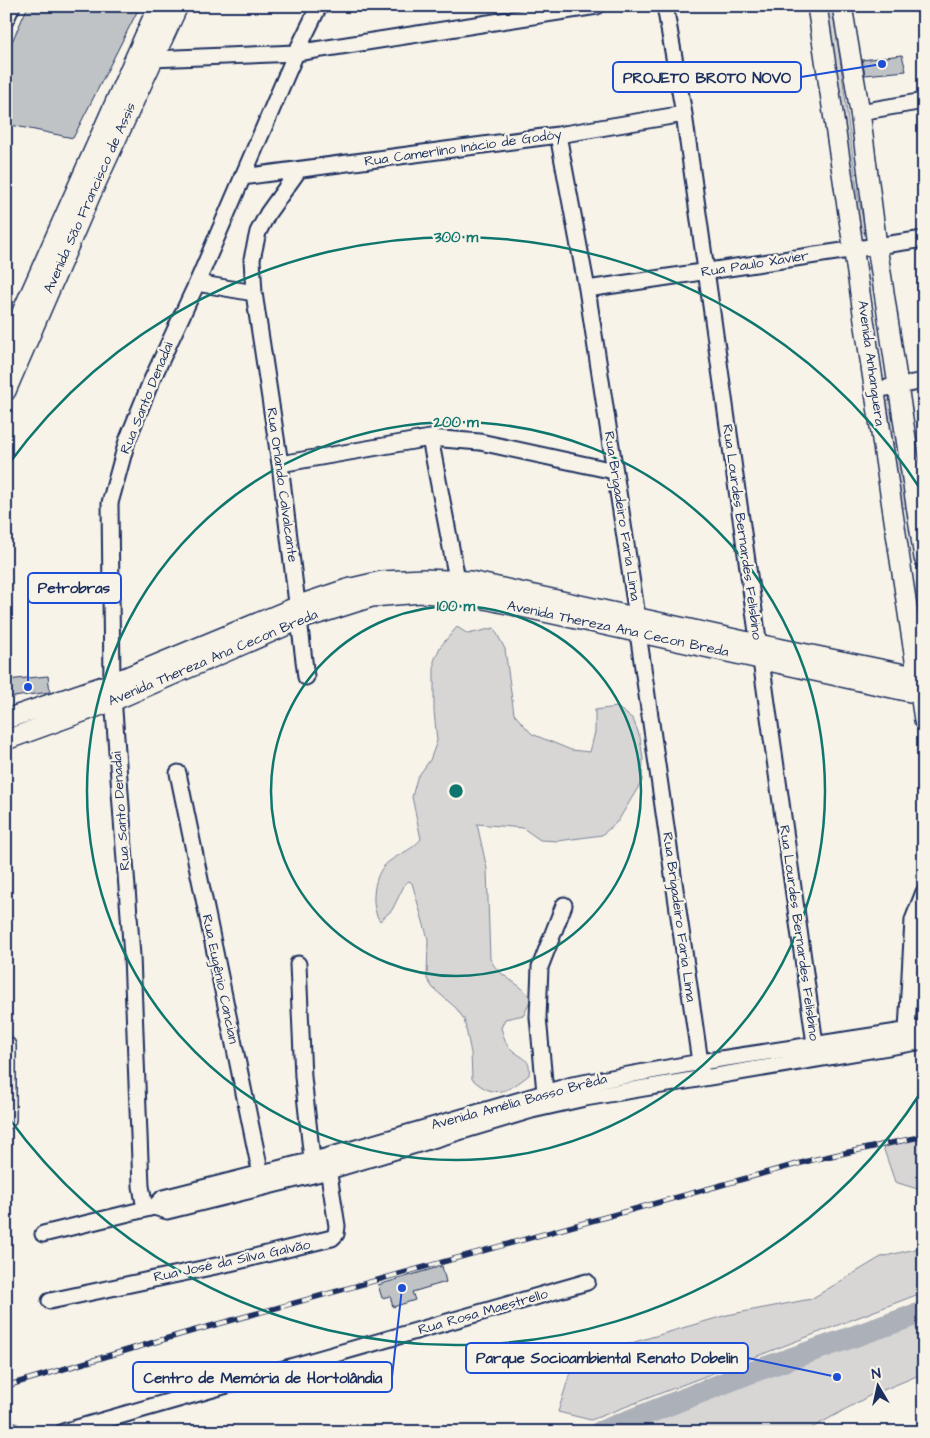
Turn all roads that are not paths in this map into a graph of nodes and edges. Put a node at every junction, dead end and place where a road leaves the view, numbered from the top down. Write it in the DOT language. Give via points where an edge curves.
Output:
graph roads {
  1 [pos="12,6"];
  2 [pos="158,6"];
  3 [pos="178,6"];
  4 [pos="318,6"];
  5 [pos="597,6"];
  6 [pos="665,6"];
  7 [pos="818,6"];
  8 [pos="842,6"];
  9 [pos="6,20"];
  10 [pos="296,53"];
  11 [pos="152,59"];
  12 [pos="924,101"];
  13 [pos="860,112"];
  14 [pos="684,114"];
  15 [pos="558,135"];
  16 [pos="298,171"];
  17 [pos="242,178"];
  18 [pos="924,239"];
  19 [pos="877,246"];
  20 [pos="854,250"];
  21 [pos="704,273"];
  22 [pos="197,284"];
  23 [pos="587,289"];
  24 [pos="254,293"];
  25 [pos="6,348"];
  26 [pos="924,381"];
  27 [pos="899,385"];
  28 [pos="874,390"];
  29 [pos="6,391"];
  30 [pos="430,438"];
  31 [pos="280,464"];
  32 [pos="614,471"];
  33 [pos="921,516"];
  34 [pos="896,519"];
  35 [pos="924,558"];
  36 [pos="457,579"];
  37 [pos="298,613"];
  38 [pos="638,625"];
  39 [pos="759,652"];
  40 [pos="306,677"];
  41 [pos="921,686"];
  42 [pos="112,692"];
  43 [pos="6,719"];
  44 [pos="924,720"];
  45 [pos="6,740"];
  46 [pos="178,772"];
  47 [pos="923,894"];
  48 [pos="564,905"];
  49 [pos="298,964"];
  50 [pos="924,1028"];
  51 [pos="907,1030"];
  52 [pos="924,1041"];
  53 [pos="816,1051"];
  54 [pos="7,1059"];
  55 [pos="701,1069"];
  56 [pos="546,1092"];
  57 [pos="6,1119"];
  58 [pos="322,1162"];
  59 [pos="262,1179"];
  60 [pos="149,1208"];
  61 [pos="43,1234"];
  62 [pos="586,1282"];
  63 [pos="50,1302"];
  64 [pos="6,1428"];
  65 [pos="14,1432"];
  66 [pos="63,1432"];
  1 -- 9 [label="street"];
  2 -- 25 [label="main road, Avenida São Francisco de Assis"];
  3 -- 11 [label="main road, Avenida São Francisco de Assis"];
  4 -- 10 [label="street, Rua Santo Denadai"];
  5 -- 10 [label="street"];
  6 -- 14 [label="street, Rua Lourdes Bernardes Felisbino"];
  7 -- 20 [label="main road, Avenida Anhanguera"];
  8 -- 13 [label="main road, Avenida Anhanguera"];
  10 -- 11 [label="street"];
  10 -- 17 [label="street, Rua Santo Denadai"];
  11 -- 29 [label="main road, Avenida São Francisco de Assis"];
  12 -- 13 [label="street"];
  13 -- 19 [label="main road, Avenida Anhanguera"];
  14 -- 15 [label="street, Rua Camerlino Inácio de Godóy"];
  14 -- 21 [label="street, Rua Lourdes Bernardes Felisbino"];
  15 -- 16 [label="street, Rua Camerlino Inácio de Godóy"];
  15 -- 23 [label="street, Rua Brigadeiro Faria Lima"];
  16 -- 17 [label="street, Rua Camerlino Inácio de Godóy"];
  16 -- 24 [label="street, Rua Orlando Calvalcante" via="258,232 252,259"];
  17 -- 22 [label="street, Rua Santo Denadai"];
  18 -- 19 [label="street, Rua Paulo Xavier"];
  19 -- 20 [label="street, Rua Paulo Xavier"];
  19 -- 27 [label="main road, Avenida Anhanguera"];
  20 -- 21 [label="street, Rua Paulo Xavier"];
  20 -- 28 [label="main road, Avenida Anhanguera"];
  21 -- 23 [label="street, Rua Paulo Xavier"];
  21 -- 39 [label="street, Rua Lourdes Bernardes Felisbino"];
  22 -- 24 [label="street"];
  22 -- 42 [label="street, Rua Santo Denadai" via="146,392 127,441 110,502"];
  23 -- 32 [label="street, Rua Brigadeiro Faria Lima"];
  24 -- 31 [label="street, Rua Orlando Calvalcante"];
  26 -- 27 [label="street"];
  27 -- 28 [label="street"];
  27 -- 33 [label="main road, Avenida Anhanguera"];
  28 -- 34 [label="main road, Avenida Anhanguera"];
  30 -- 31 [label="street"];
  30 -- 32 [label="street" via="480,442"];
  30 -- 36 [label="street"];
  31 -- 37 [label="street, Rua Orlando Calvalcante"];
  32 -- 38 [label="street, Rua Brigadeiro Faria Lima"];
  33 -- 34 [label="street"];
  33 -- 35 [label="main road, Avenida Anhanguera"];
  34 -- 41 [label="main road, Avenida Anhanguera"];
  36 -- 37 [label="main road, Avenida Thereza Ana Cecon Breda" via="382,581 347,589"];
  36 -- 38 [label="main road, Avenida Thereza Ana Cecon Breda"];
  37 -- 38 [label="main road, Avenida Thereza Ana Cecon Breda" via="372,598 450,594"];
  37 -- 40 [label="street, Rua Orlando Calvalcante"];
  37 -- 42 [label="main road, Avenida Thereza Ana Cecon Breda"];
  38 -- 39 [label="main road, Avenida Thereza Ana Cecon Breda"];
  38 -- 55 [label="street, Rua Brigadeiro Faria Lima"];
  39 -- 41 [label="main road, Avenida Thereza Ana Cecon Breda"];
  39 -- 53 [label="street, Rua Lourdes Bernardes Felisbino"];
  41 -- 44 [label="main road, Avenida Anhanguera"];
  42 -- 43 [label="main road, Avenida Thereza Ana Cecon Breda"];
  42 -- 45 [label="main road, Avenida Thereza Ana Cecon Breda"];
  42 -- 60 [label="street, Rua Santo Denadai" via="132,956 141,1186"];
  46 -- 59 [label="street, Rua Eugênio Cancian"];
  47 -- 51 [label="street" via="913,920"];
  48 -- 56 [label="street" via="540,967 538,1017"];
  49 -- 58 [label="street" via="303,1076"];
  50 -- 51 [label="street, Avenida Amélia Basso Brêda"];
  51 -- 53 [label="street, Avenida Amélia Basso Brêda"];
  52 -- 53 [label="street, Avenida Amélia Basso Brêda"];
  53 -- 55 [label="street, Avenida Amélia Basso Brêda"];
  54 -- 57 [label="main road"];
  55 -- 56 [label="street, Avenida Amélia Basso Brêda" via="600,1079"];
  55 -- 58 [label="street, Avenida Amélia Basso Brêda"];
  56 -- 58 [label="street, Avenida Amélia Basso Brêda"];
  58 -- 59 [label="street, Avenida Amélia Basso Brêda"];
  58 -- 59 [label="street, Avenida Amélia Basso Brêda"];
  58 -- 63 [label="street, Rua José da Silva Galvão" via="337,1226 332,1238"];
  59 -- 60 [label="street, Avenida Amélia Basso Brêda" via="167,1211"];
  60 -- 61 [label="street, Avenida Amélia Basso Brêda"];
  62 -- 66 [label="street, Rua Rosa Maestrello"];
  64 -- 65 [label="street"];
}
